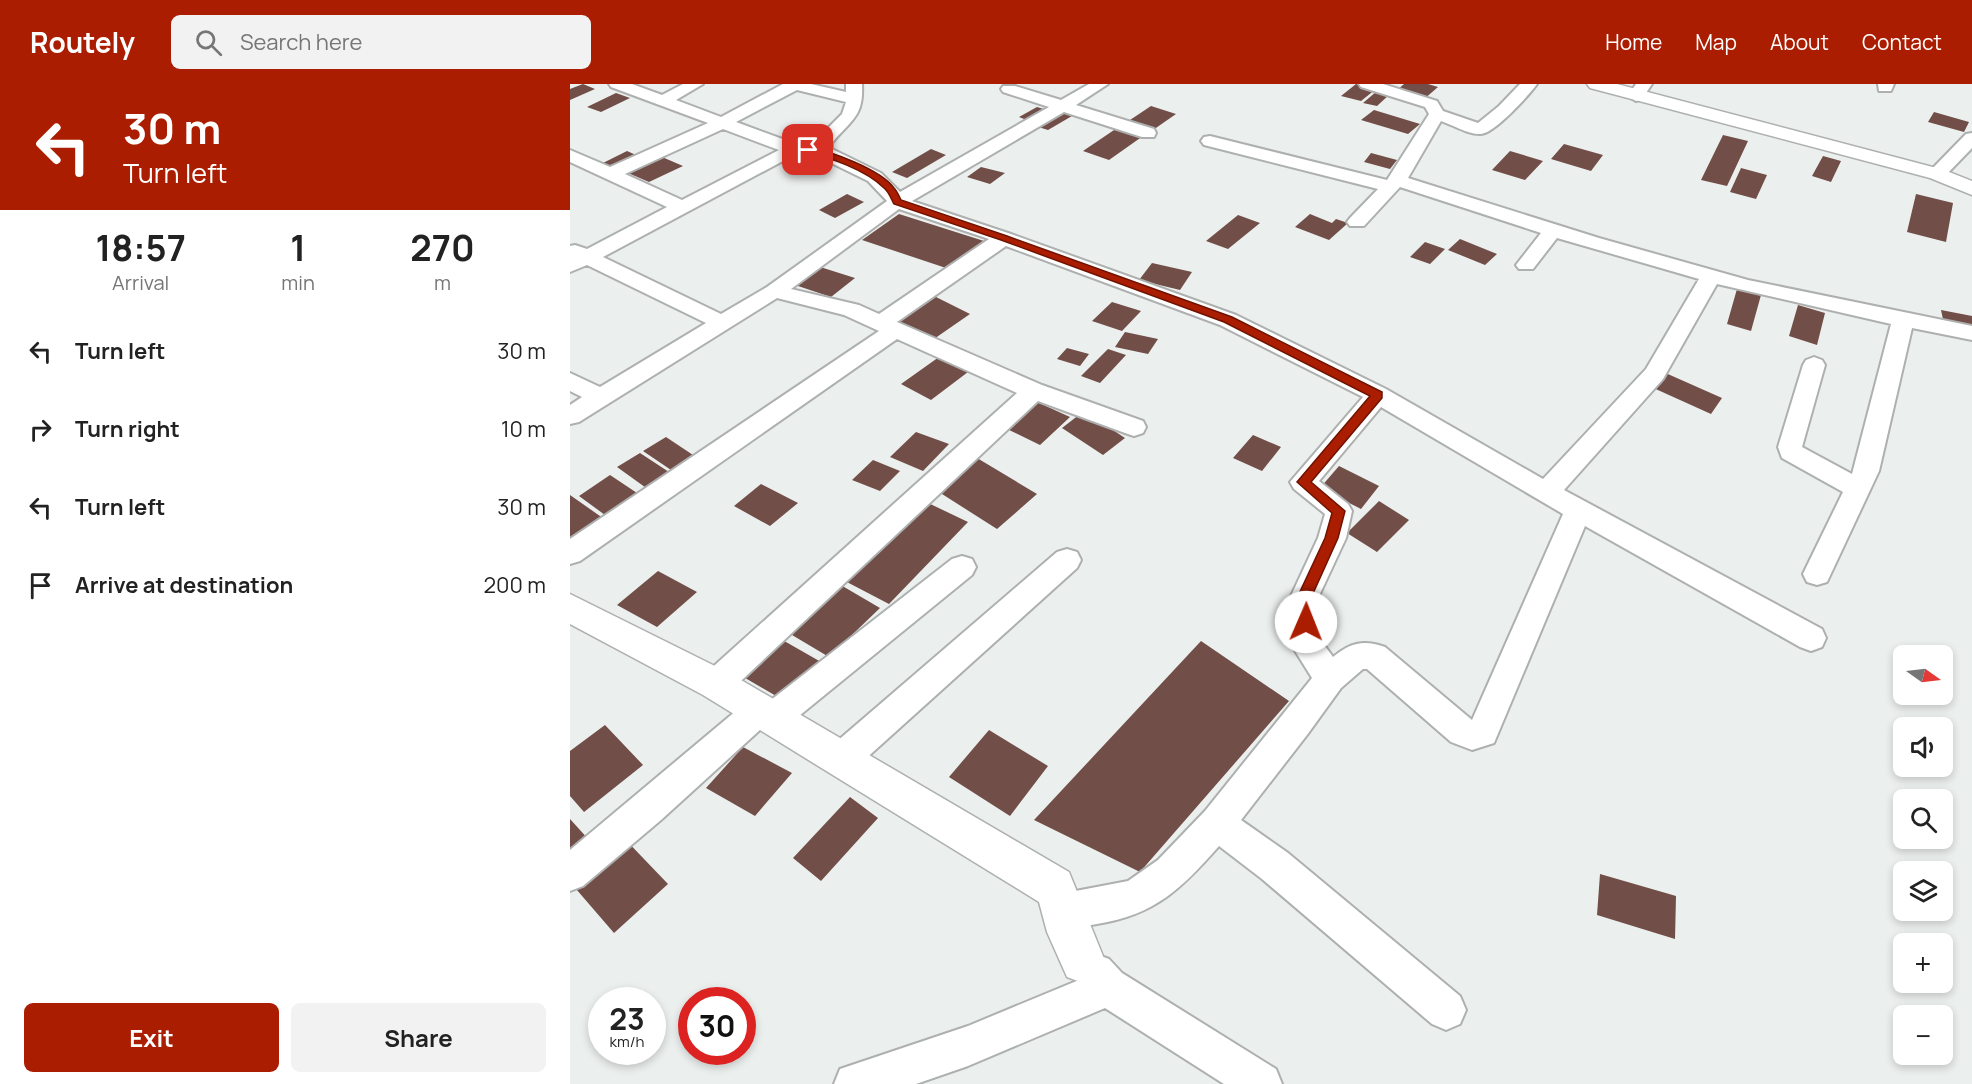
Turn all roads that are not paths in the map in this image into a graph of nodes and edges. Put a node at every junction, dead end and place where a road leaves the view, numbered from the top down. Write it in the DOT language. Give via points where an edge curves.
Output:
graph roads {
  1 [pos="617,84"];
  2 [pos="695,84"];
  3 [pos="793,84"];
  4 [pos="1100,84"];
  5 [pos="1367,84"];
  6 [pos="1529,84"];
  7 [pos="1596,84"];
  8 [pos="1009,89"];
  9 [pos="1640,90"];
  10 [pos="854,91"];
  11 [pos="663,101"];
  12 [pos="1062,106"];
  13 [pos="1437,114"];
  14 [pos="724,122"];
  15 [pos="1148,133"];
  16 [pos="1972,138"];
  17 [pos="1210,141"];
  18 [pos="793,149"];
  19 [pos="823,152"];
  20 [pos="574,160"];
  21 [pos="612,173"];
  22 [pos="1937,174"];
  23 [pos="1394,183"];
  24 [pos="1972,189"];
  25 [pos="897,202"];
  26 [pos="682,207"];
  27 [pos="1357,222"];
  28 [pos="1553,231"];
  29 [pos="1004,238"];
  30 [pos="576,257"];
  31 [pos="1526,265"];
  32 [pos="1711,277"];
  33 [pos="774,291"];
  34 [pos="1903,320"];
  35 [pos="723,322"];
  36 [pos="888,326"];
  37 [pos="1972,333"];
  38 [pos="1814,366"];
  39 [pos="570,381"];
  40 [pos="1034,391"];
  41 [pos="1378,395"];
  42 [pos="601,398"];
  43 [pos="570,416"];
  44 [pos="1134,427"];
  45 [pos="1858,489"];
  46 [pos="1547,492"];
  47 [pos="1578,511"];
  48 [pos="570,553"];
  49 [pos="1067,560"];
  50 [pos="962,567"];
  51 [pos="1817,574"];
  52 [pos="570,608"];
  53 [pos="1811,638"];
  54 [pos="1330,678"];
  55 [pos="716,684"];
  56 [pos="766,714"];
  57 [pos="840,760"];
  58 [pos="1217,823"];
  59 [pos="570,873"];
  60 [pos="1081,948"];
  61 [pos="1446,1010"];
  62 [pos="855,1084"];
  63 [pos="1261,1084"];
  1 -- 11 [label="street"];
  2 -- 11 [label="street"];
  3 -- 10 [label="street"];
  3 -- 14 [label="street"];
  4 -- 12 [label="street"];
  5 -- 13 [label="street" via="1431,105"];
  6 -- 13 [label="street" via="1480,129"];
  7 -- 9 [label="street"];
  8 -- 12 [label="street"];
  9 -- 22 [label="street"];
  10 -- 19 [label="street" via="854,108 824,142"];
  11 -- 14 [label="street"];
  12 -- 15 [label="street"];
  12 -- 25 [label="street"];
  13 -- 23 [label="street"];
  14 -- 18 [label="street"];
  14 -- 21 [label="street"];
  16 -- 22 [label="street"];
  17 -- 23 [label="street"];
  18 -- 19 [label="street"];
  18 -- 26 [label="street"];
  19 -- 25 [label="street" via="877,177 890,188"];
  20 -- 21 [label="street"];
  21 -- 26 [label="street"];
  22 -- 24 [label="street"];
  23 -- 27 [label="street"];
  23 -- 28 [label="street"];
  25 -- 29 [label="street"];
  25 -- 33 [label="street"];
  26 -- 30 [label="street"];
  28 -- 31 [label="street"];
  28 -- 32 [label="street"];
  29 -- 36 [label="street"];
  29 -- 41 [label="street" via="1228,320"];
  30 -- 35 [label="street"];
  32 -- 34 [label="street"];
  32 -- 46 [label="street" via="1655,374"];
  33 -- 35 [label="street"];
  33 -- 36 [label="street" via="851,310"];
  34 -- 37 [label="street"];
  34 -- 45 [label="street" via="1871,457"];
  35 -- 42 [label="street"];
  36 -- 40 [label="street"];
  36 -- 48 [label="street"];
  38 -- 45 [label="street" via="1791,452"];
  39 -- 42 [label="street"];
  40 -- 44 [label="street"];
  40 -- 55 [label="street"];
  41 -- 46 [label="street"];
  41 -- 54 [label="street" via="1303,482 1339,511 1332,538 1304,598 1307,646"];
  42 -- 43 [label="street"];
  45 -- 51 [label="street"];
  46 -- 47 [label="street"];
  47 -- 53 [label="street"];
  47 -- 54 [label="street" via="1483,732 1472,735 1462,731 1374,656 1357,655"];
  49 -- 57 [label="street"];
  50 -- 56 [label="street"];
  52 -- 55 [label="street"];
  54 -- 58 [label="street"];
  55 -- 56 [label="street"];
  56 -- 57 [label="street"];
  56 -- 59 [label="street"];
  57 -- 60 [label="street" via="1054,886"];
  58 -- 60 [label="street" via="1162,880 1119,902"];
  58 -- 61 [label="street" via="1275,866"];
  60 -- 62 [label="street" via="968,1046"];
  60 -- 63 [label="street"];
}
